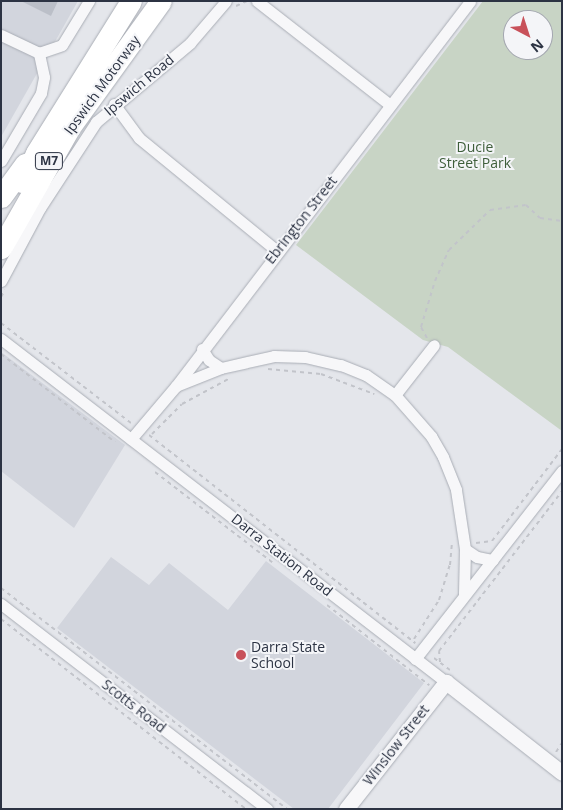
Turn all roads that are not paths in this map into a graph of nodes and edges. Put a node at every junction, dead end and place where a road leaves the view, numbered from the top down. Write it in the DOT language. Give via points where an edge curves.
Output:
graph roads {
  1 [pos="89,1"];
  2 [pos="131,1"];
  3 [pos="161,1"];
  4 [pos="226,1"];
  5 [pos="257,1"];
  6 [pos="470,1"];
  7 [pos="1,35"];
  8 [pos="39,54"];
  9 [pos="114,104"];
  10 [pos="390,105"];
  11 [pos="36,153"];
  12 [pos="1,161"];
  13 [pos="1,197"];
  14 [pos="1,220"];
  15 [pos="1,248"];
  16 [pos="276,252"];
  17 [pos="1,281"];
  18 [pos="1,339"];
  19 [pos="434,344"];
  20 [pos="202,349"];
  21 [pos="221,368"];
  22 [pos="176,386"];
  23 [pos="395,394"];
  24 [pos="131,439"];
  25 [pos="562,471"];
  26 [pos="465,547"];
  27 [pos="493,560"];
  28 [pos="464,594"];
  29 [pos="1,604"];
  30 [pos="415,658"];
  31 [pos="450,678"];
  32 [pos="561,766"];
  33 [pos="268,809"];
  34 [pos="346,809"];
  1 -- 8 [label="street" via="62,46"];
  2 -- 11 [label="highway, Ipswich Motorway / M7"];
  3 -- 15 [label="highway, Ipswich Motorway / M7" via="70,127"];
  4 -- 9 [label="street, Ipswich Road" via="190,43"];
  5 -- 10 [label="street"];
  6 -- 10 [label="street, Ebrington Street"];
  7 -- 8 [label="street"];
  8 -- 12 [label="street" via="44,77 41,93"];
  9 -- 16 [label="street" via="139,138"];
  9 -- 17 [label="street, Ipswich Road" via="88,132 40,208"];
  10 -- 16 [label="street, Ebrington Street"];
  11 -- 13 [label="highway" via="17,172"];
  11 -- 14 [label="highway, Ipswich Motorway / M7"];
  16 -- 20 [label="street, Ebrington Street"];
  18 -- 24 [label="street, Darra Station Road"];
  19 -- 23 [label="street"];
  20 -- 21 [label="street" via="209,360"];
  20 -- 22 [label="street, Ebrington Street"];
  21 -- 22 [label="street"];
  21 -- 23 [label="street" via="274,356 305,358 341,365 366,375"];
  22 -- 24 [label="street, Ebrington Street"];
  23 -- 26 [label="street" via="414,413 443,458 456,490"];
  24 -- 30 [label="street, Darra Station Road"];
  25 -- 27 [label="street"];
  26 -- 27 [label="street" via="477,557"];
  26 -- 28 [label="street"];
  27 -- 28 [label="street"];
  28 -- 30 [label="street"];
  29 -- 33 [label="street, Scotts Road"];
  30 -- 31 [label="street, Darra Station Road"];
  31 -- 32 [label="street, Darra Station Road"];
  31 -- 34 [label="street, Winslow Street"];
}
